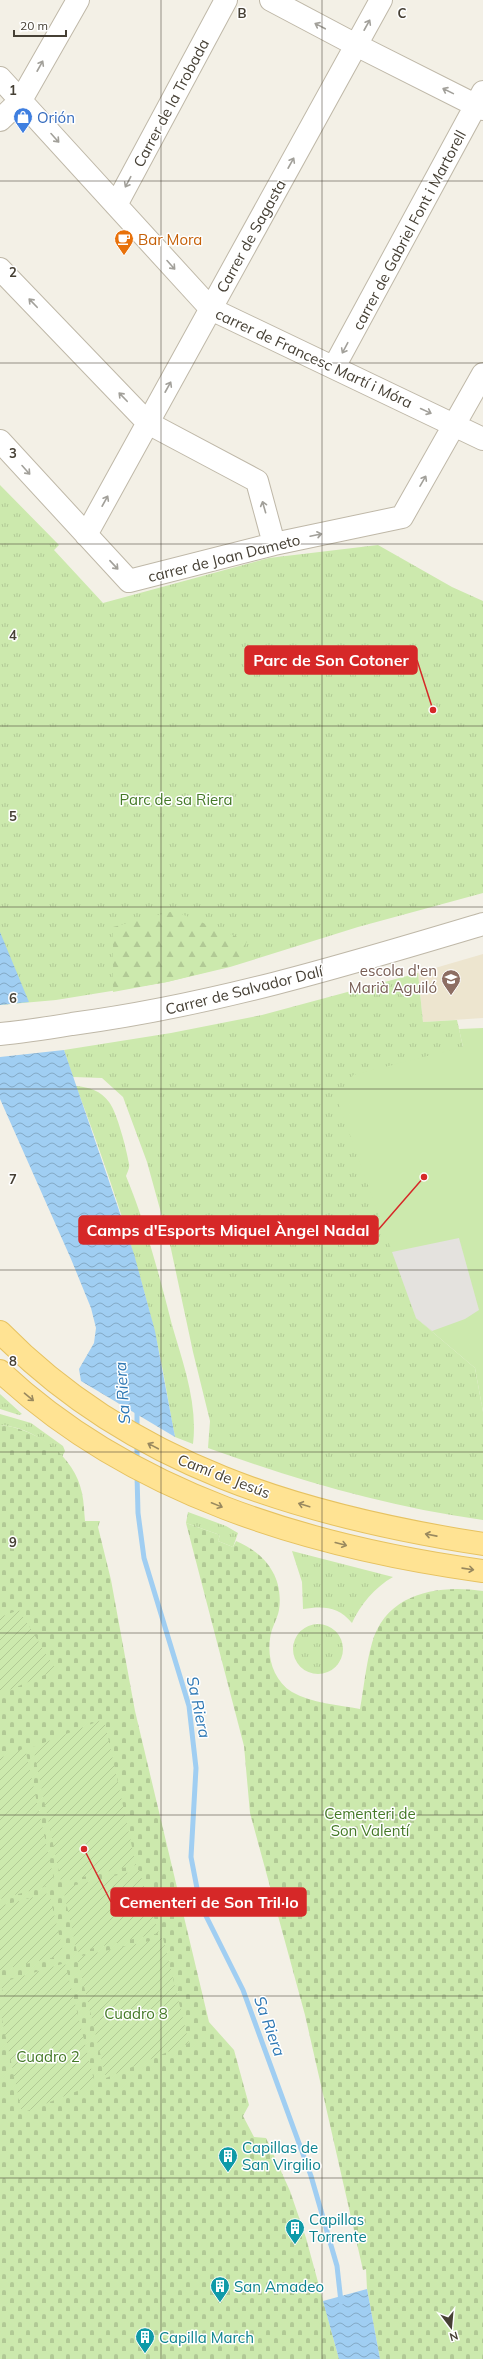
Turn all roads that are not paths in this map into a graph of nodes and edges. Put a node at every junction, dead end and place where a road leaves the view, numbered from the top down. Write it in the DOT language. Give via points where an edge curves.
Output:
graph roads {
  1 [pos="78,0"];
  2 [pos="226,0"];
  3 [pos="271,0"];
  4 [pos="381,0"];
  5 [pos="356,45"];
  6 [pos="0,78"];
  7 [pos="21,100"];
  8 [pos="481,102"];
  9 [pos="0,120"];
  10 [pos="116,205"];
  11 [pos="0,269"];
  12 [pos="211,309"];
  13 [pos="334,367"];
  14 [pos="483,374"];
  15 [pos="148,423"];
  16 [pos="456,425"];
  17 [pos="483,439"];
  18 [pos="0,441"];
  19 [pos="86,535"];
  20 [pos="274,544"];
  21 [pos="483,924"];
  22 [pos="0,1034"];
  23 [pos="0,1332"];
  24 [pos="0,1371"];
  25 [pos="483,1544"];
  26 [pos="483,1572"];
  7 -- 1 [label="street, one-way"];
  2 -- 10 [label="street, Carrer de la Trobada, one-way"];
  5 -- 3 [label="street, one-way"];
  5 -- 4 [label="street, Carrer de Sagasta, one-way"];
  8 -- 5 [label="street, one-way"];
  12 -- 5 [label="street, Carrer de Sagasta, one-way"];
  6 -- 7 [label="street, carrer de Francesc Martí i Móra"];
  7 -- 9 [label="street"];
  7 -- 10 [label="street, carrer de Francesc Martí i Móra, one-way"];
  8 -- 13 [label="street, carrer de Gabriel Font i Martorell, one-way"];
  10 -- 12 [label="street, carrer de Francesc Martí i Móra, one-way"];
  15 -- 11 [label="street, one-way"];
  12 -- 13 [label="street, carrer de Francesc Martí i Móra"];
  15 -- 12 [label="street, Carrer de Sagasta, one-way"];
  13 -- 16 [label="street, carrer de Francesc Martí i Móra, one-way"];
  14 -- 16 [label="street, carrer de Joan Dameto"];
  19 -- 15 [label="street, Carrer de Sagasta, one-way"];
  20 -- 15 [label="street, one-way" via="257,482"];
  16 -- 17 [label="street, carrer de Francesc Martí i Móra"];
  20 -- 16 [label="street, carrer de Joan Dameto, one-way" via="402,517"];
  18 -- 19 [label="street, carrer de Joan Dameto, one-way"];
  19 -- 20 [label="street, carrer de Joan Dameto, one-way" via="129,581"];
  21 -- 22 [label="street, Carrer de Salvador Dalí" via="295,980 134,1016"];
  25 -- 23 [label="main road, Camí de Jesús, one-way" via="332,1513 257,1490 188,1464 136,1438 80,1402 35,1366"];
  24 -- 26 [label="main road, Camí de Jesús, one-way" via="44,1410 102,1449 181,1491 244,1515 343,1545 419,1562"];
}
